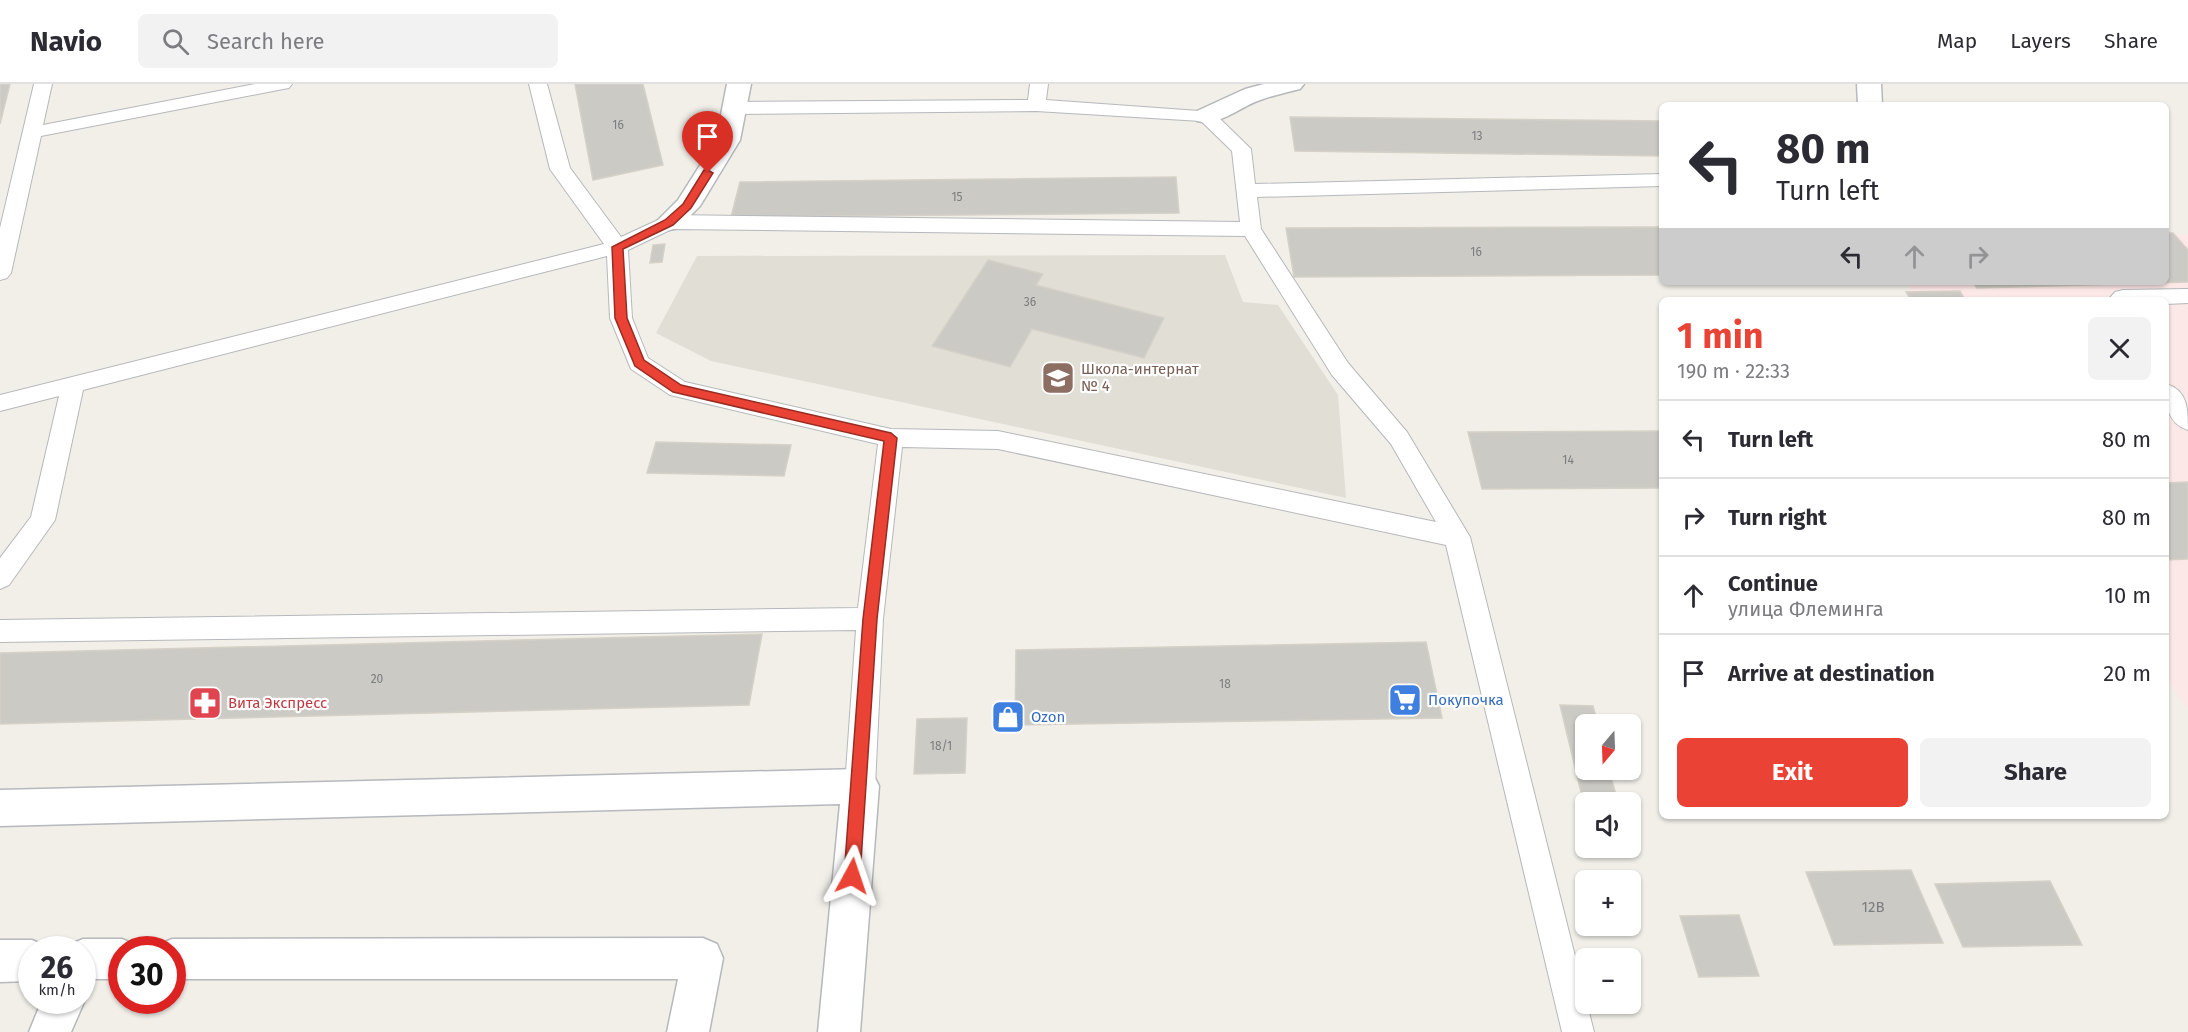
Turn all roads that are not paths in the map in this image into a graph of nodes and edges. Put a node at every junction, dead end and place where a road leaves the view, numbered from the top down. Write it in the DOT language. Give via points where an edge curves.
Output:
graph roads {
  1 [pos="43,84"];
  2 [pos="283,84"];
  3 [pos="538,84"];
  4 [pos="1039,84"];
  5 [pos="1292,84"];
  6 [pos="1869,84"];
  7 [pos="737,96"];
  8 [pos="1869,102"];
  9 [pos="1036,105"];
  10 [pos="1206,116"];
  11 [pos="34,132"];
  12 [pos="1659,180"];
  13 [pos="1245,191"];
  14 [pos="669,222"];
  15 [pos="1251,229"];
  16 [pos="617,247"];
  17 [pos="0,273"];
  18 [pos="2188,296"];
  19 [pos="2123,297"];
  20 [pos="74,385"];
  21 [pos="2169,396"];
  22 [pos="0,404"];
  23 [pos="2188,421"];
  24 [pos="891,438"];
  25 [pos="1457,537"];
  26 [pos="0,578"];
  27 [pos="870,619"];
  28 [pos="0,631"];
  29 [pos="860,786"];
  30 [pos="0,808"];
  31 [pos="186,959"];
  32 [pos="18,960"];
  33 [pos="0,961"];
  34 [pos="58,1014"];
  35 [pos="50,1032"];
  36 [pos="688,1032"];
  37 [pos="839,1032"];
  38 [pos="1578,1032"];
  1 -- 11 [label="lane"];
  2 -- 11 [label="lane"];
  3 -- 16 [label="lane" via="560,169"];
  4 -- 9 [label="lane"];
  5 -- 10 [label="street" via="1253,94"];
  6 -- 8 [label="street"];
  7 -- 9 [label="lane"];
  7 -- 14 [label="street" via="728,140 687,206"];
  9 -- 10 [label="lane"];
  10 -- 13 [label="lane" via="1241,149"];
  11 -- 17 [label="lane"];
  12 -- 13 [label="lane"];
  13 -- 15 [label="lane"];
  14 -- 15 [label="lane"];
  14 -- 16 [label="lane"];
  15 -- 25 [label="lane" via="1340,369 1399,438"];
  16 -- 20 [label="lane"];
  16 -- 24 [label="lane" via="621,318 639,363 678,389"];
  18 -- 19 [label="lane"];
  20 -- 22 [label="lane"];
  20 -- 26 [label="lane" via="43,520"];
  21 -- 23 [label="lane"];
  24 -- 25 [label="lane" via="998,440"];
  24 -- 27 [label="lane"];
  25 -- 38 [label="lane"];
  27 -- 28 [label="lane"];
  27 -- 29 [label="lane"];
  29 -- 30 [label="street"];
  29 -- 37 [label="street"];
  31 -- 36 [label="street" via="703,957"];
  32 -- 33 [label="street"];
  34 -- 35 [label="street"];
}
